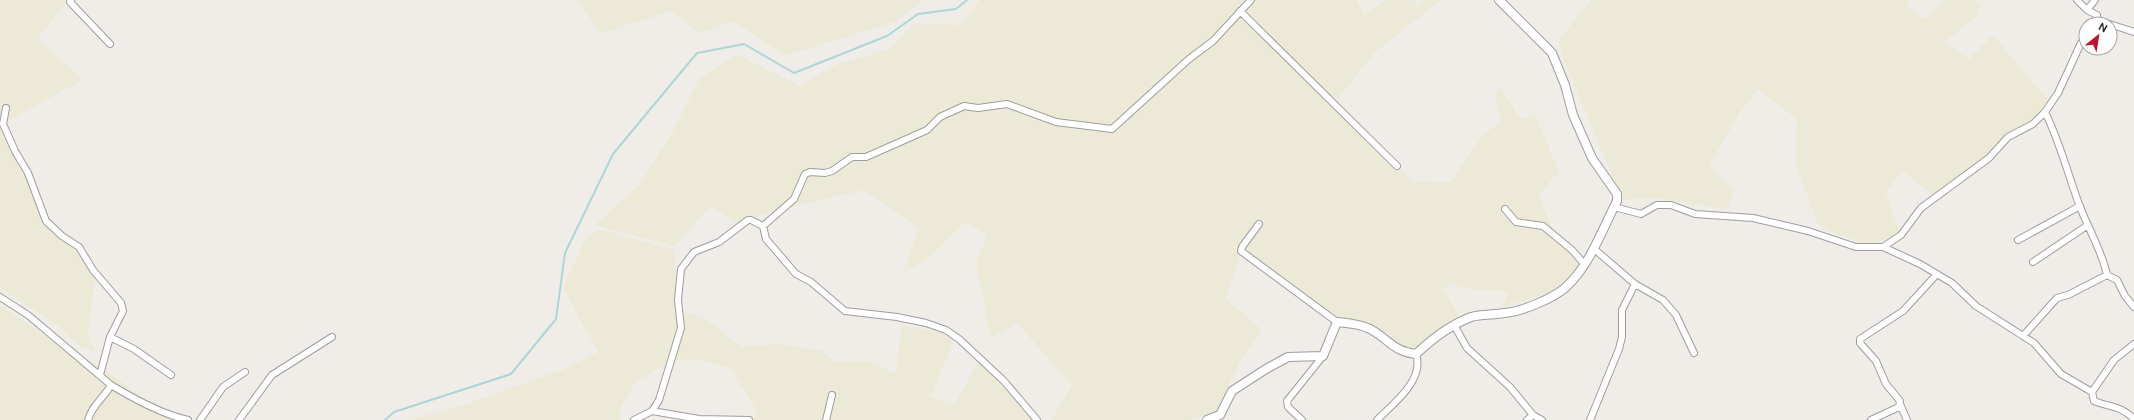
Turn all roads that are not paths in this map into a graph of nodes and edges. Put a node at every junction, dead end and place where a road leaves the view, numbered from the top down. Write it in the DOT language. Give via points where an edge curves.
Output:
graph roads {
  1 [pos="71,0"];
  2 [pos="1251,0"];
  3 [pos="1499,0"];
  4 [pos="2077,0"];
  5 [pos="2095,0"];
  6 [pos="2087,10"];
  7 [pos="1240,11"];
  8 [pos="2097,16"];
  9 [pos="2118,26"];
  10 [pos="2134,32"];
  11 [pos="110,44"];
  12 [pos="2078,50"];
  13 [pos="6,108"];
  14 [pos="2045,112"];
  15 [pos="1397,166"];
  16 [pos="2080,206"];
  17 [pos="1614,207"];
  18 [pos="1505,209"];
  19 [pos="1259,224"];
  20 [pos="2088,225"];
  21 [pos="763,226"];
  22 [pos="2018,240"];
  23 [pos="1883,247"];
  24 [pos="1593,248"];
  25 [pos="2033,262"];
  26 [pos="1585,265"];
  27 [pos="1937,274"];
  28 [pos="2107,275"];
  29 [pos="1635,284"];
  30 [pos="0,297"];
  31 [pos="2134,306"];
  32 [pos="1337,322"];
  33 [pos="1454,326"];
  34 [pos="2023,336"];
  35 [pos="110,337"];
  36 [pos="332,337"];
  37 [pos="2134,344"];
  38 [pos="1694,353"];
  39 [pos="1416,354"];
  40 [pos="1323,356"];
  41 [pos="245,372"];
  42 [pos="171,374"];
  43 [pos="100,376"];
  44 [pos="111,385"];
  45 [pos="2092,392"];
  46 [pos="832,395"];
  47 [pos="1900,404"];
  48 [pos="652,411"];
  49 [pos="1533,415"];
  50 [pos="1221,418"];
  51 [pos="2134,419"];
  52 [pos="88,420"];
  53 [pos="188,420"];
  54 [pos="200,420"];
  55 [pos="238,420"];
  56 [pos="634,420"];
  57 [pos="749,420"];
  58 [pos="826,420"];
  59 [pos="1037,420"];
  60 [pos="1207,420"];
  61 [pos="1302,420"];
  62 [pos="1377,420"];
  63 [pos="1527,420"];
  64 [pos="1542,420"];
  65 [pos="1590,420"];
  66 [pos="1872,420"];
  67 [pos="1907,420"];
  1 -- 11 [label="street" via="70,2"];
  2 -- 7 [label="street"];
  3 -- 17 [label="street" via="1552,53 1565,85 1573,115 1592,158 1617,194"];
  4 -- 6 [label="street"];
  5 -- 6 [label="street"];
  6 -- 8 [label="street"];
  7 -- 15 [label="street"];
  7 -- 21 [label="street" via="1213,41 1189,59 1112,129 1056,122 1007,104 978,108 964,106 940,117 927,130 866,157 852,157 825,173 805,174 794,198"];
  9 -- 10 [label="street"];
  12 -- 14 [label="street" via="2058,93"];
  13 -- 35 [label="street" via="3,124 28,173 46,221 79,247 93,270 121,303 123,311"];
  14 -- 16 [label="street" via="2054,129"];
  14 -- 23 [label="street" via="2033,124 2008,137 1989,158 1921,208 1901,235"];
  16 -- 20 [label="street"];
  16 -- 22 [label="street"];
  17 -- 23 [label="street" via="1641,214 1657,205 1671,205 1695,214 1753,218 1808,231 1856,247"];
  17 -- 24 [label="street"];
  18 -- 26 [label="street" via="1516,222 1543,226 1572,250"];
  19 -- 32 [label="street" via="1241,251"];
  20 -- 25 [label="street"];
  20 -- 28 [label="street" via="2104,260"];
  21 -- 48 [label="street" via="748,220 719,242 694,252 684,264 679,277 681,328 659,400"];
  21 -- 59 [label="street" via="766,239 796,274 811,282 845,311 926,323 946,330 959,338 1004,381"];
  23 -- 27 [label="street"];
  24 -- 26 [label="street"];
  24 -- 29 [label="street"];
  26 -- 33 [label="street" via="1565,288 1526,308 1478,316"];
  27 -- 34 [label="street" via="1952,283 1976,306"];
  27 -- 47 [label="street" via="1903,311 1860,339 1876,361 1886,384"];
  28 -- 31 [label="street" via="2117,280 2125,296"];
  28 -- 34 [label="street" via="2057,298"];
  29 -- 38 [label="street" via="1663,300 1676,316"];
  29 -- 65 [label="street" via="1622,310 1622,337 1619,349"];
  30 -- 43 [label="street" via="28,314"];
  32 -- 39 [label="street" via="1361,325 1402,352"];
  32 -- 40 [label="street"];
  33 -- 39 [label="street" via="1435,336"];
  33 -- 49 [label="street" via="1467,348 1510,387"];
  34 -- 45 [label="street" via="2034,343 2062,374"];
  35 -- 42 [label="street" via="134,349"];
  35 -- 43 [label="street"];
  36 -- 55 [label="street" via="272,375"];
  37 -- 45 [label="street" via="2114,360"];
  39 -- 62 [label="street" via="1418,368 1405,392"];
  40 -- 50 [label="street" via="1288,357 1266,369 1232,391"];
  40 -- 61 [label="street" via="1287,401 1288,407"];
  41 -- 54 [label="street" via="223,387"];
  43 -- 44 [label="street"];
  44 -- 52 [label="street" via="92,407"];
  44 -- 53 [label="street" via="177,418"];
  45 -- 51 [label="street" via="2094,401 2123,409"];
  46 -- 58 [label="street"];
  47 -- 66 [label="street"];
  47 -- 67 [label="street"];
  48 -- 56 [label="street"];
  48 -- 57 [label="street" via="699,419"];
  49 -- 63 [label="street"];
  49 -- 64 [label="street"];
  50 -- 60 [label="street"];
}
